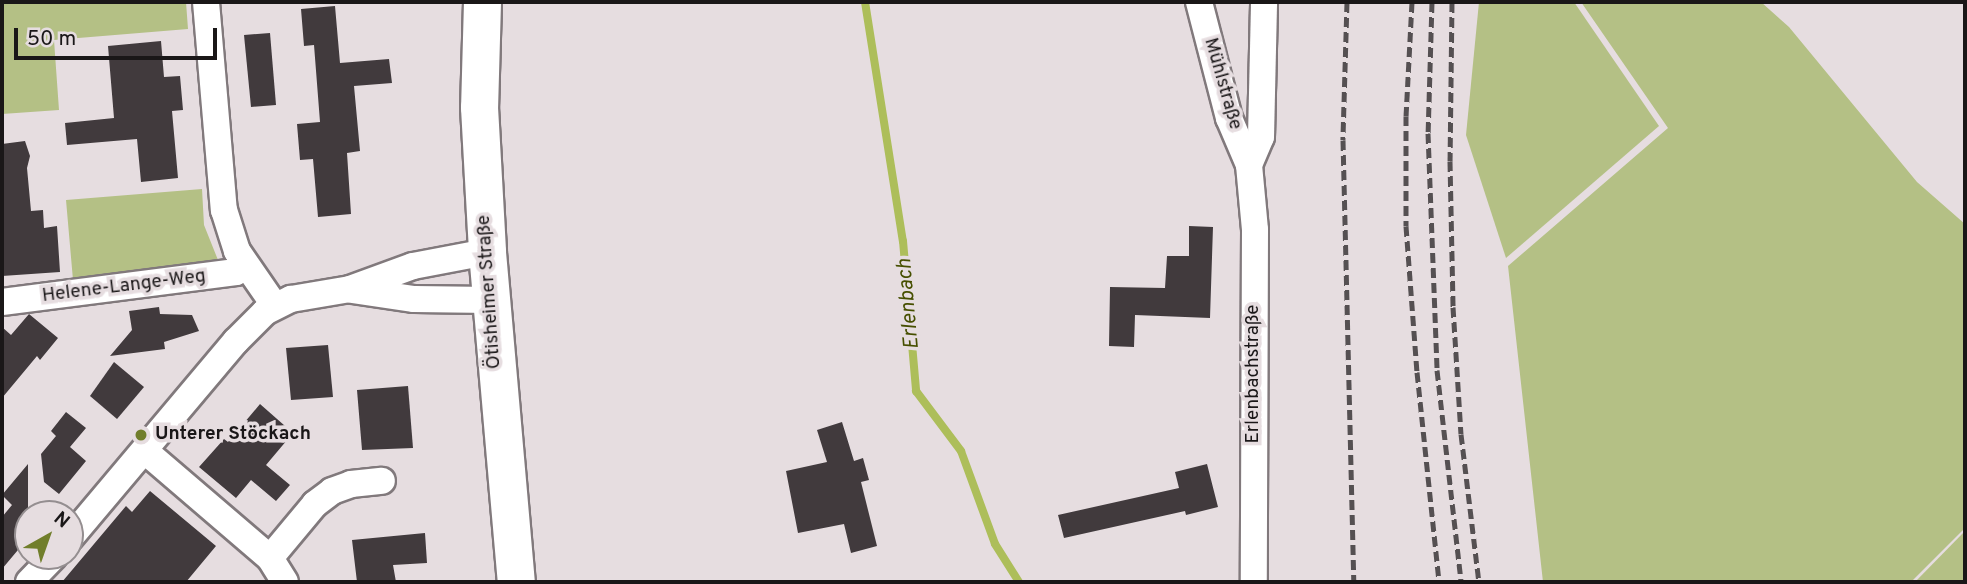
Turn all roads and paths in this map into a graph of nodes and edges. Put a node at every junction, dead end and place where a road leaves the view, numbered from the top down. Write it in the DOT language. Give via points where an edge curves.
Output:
graph roads {
  1 [pos="206,2"];
  2 [pos="482,2"];
  3 [pos="1199,2"];
  4 [pos="1264,2"];
  5 [pos="1248,165"];
  6 [pos="487,252"];
  7 [pos="245,266"];
  8 [pos="350,289"];
  9 [pos="491,300"];
  10 [pos="2,302"];
  11 [pos="275,306"];
  12 [pos="145,451"];
  13 [pos="382,481"];
  14 [pos="84,522"];
  15 [pos="270,558"];
  16 [pos="285,582"];
  17 [pos="516,582"];
  18 [pos="1254,582"];
  1 -- 7 [label="street" via="224,210"];
  2 -- 6 [label="main road, Ötisheimer Straße" via="479,107"];
  3 -- 5 [label="street, Mühlstraße" via="1230,118"];
  4 -- 5 [label="street" via="1261,137"];
  5 -- 18 [label="street, Erlenbachstraße" via="1255,230"];
  6 -- 8 [label="street" via="413,266"];
  6 -- 9 [label="main road, Ötisheimer Straße"];
  7 -- 10 [label="street, Helene-Lange-Weg" via="236,272"];
  7 -- 11 [label="street"];
  8 -- 9 [label="street" via="414,299"];
  8 -- 11 [label="street"];
  9 -- 17 [label="main road, Ötisheimer Straße"];
  11 -- 12 [label="street" via="236,341"];
  12 -- 14 [label="street"];
  12 -- 15 [label="street"];
  13 -- 15 [label="street" via="332,491"];
  15 -- 16 [label="street"];
}
